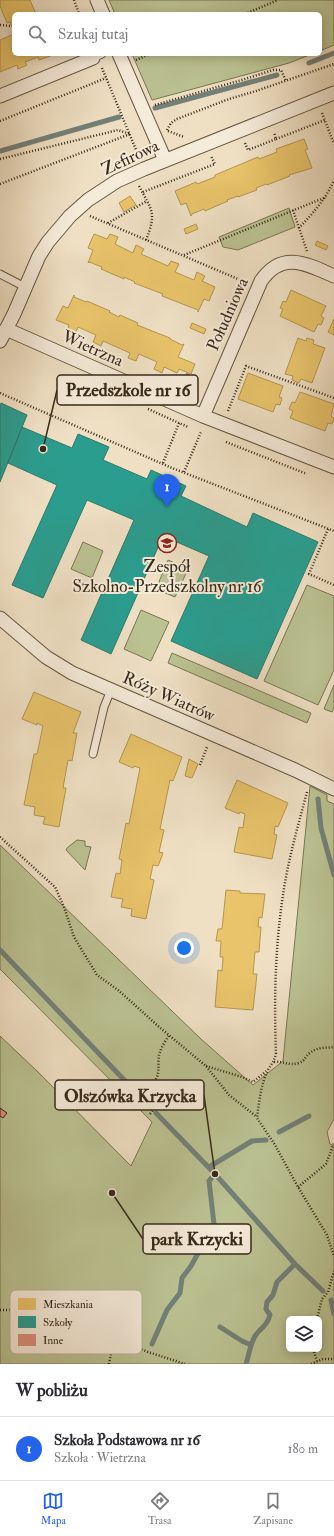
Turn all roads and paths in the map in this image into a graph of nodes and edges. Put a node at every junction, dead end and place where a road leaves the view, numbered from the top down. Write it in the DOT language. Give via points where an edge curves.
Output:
graph roads {
  1 [pos="74,0"];
  2 [pos="97,0"];
  3 [pos="278,0"];
  4 [pos="78,12"];
  5 [pos="102,12"];
  6 [pos="250,12"];
  7 [pos="0,25"];
  8 [pos="11,26"];
  9 [pos="97,56"];
  10 [pos="121,56"];
  11 [pos="145,56"];
  12 [pos="135,60"];
  13 [pos="334,64"];
  14 [pos="106,78"];
  15 [pos="286,81"];
  16 [pos="334,93"];
  17 [pos="0,96"];
  18 [pos="143,109"];
  19 [pos="321,111"];
  20 [pos="325,120"];
  21 [pos="0,121"];
  22 [pos="306,122"];
  23 [pos="308,127"];
  24 [pos="274,133"];
  25 [pos="130,134"];
  26 [pos="154,136"];
  27 [pos="185,137"];
  28 [pos="276,139"];
  29 [pos="246,144"];
  30 [pos="334,144"];
  31 [pos="0,158"];
  32 [pos="212,158"];
  33 [pos="165,160"];
  34 [pos="185,169"];
  35 [pos="187,175"];
  36 [pos="334,180"];
  37 [pos="138,183"];
  38 [pos="0,184"];
  39 [pos="143,192"];
  40 [pos="326,197"];
  41 [pos="147,201"];
  42 [pos="80,208"];
  43 [pos="293,210"];
  44 [pos="107,223"];
  45 [pos="299,228"];
  46 [pos="146,240"];
  47 [pos="307,251"];
  48 [pos="183,255"];
  49 [pos="0,274"];
  50 [pos="334,276"];
  51 [pos="25,288"];
  52 [pos="259,288"];
  53 [pos="3,335"];
  54 [pos="188,373"];
  55 [pos="0,392"];
  56 [pos="179,394"];
  57 [pos="334,398"];
  58 [pos="227,415"];
  59 [pos="203,416"];
  60 [pos="179,423"];
  61 [pos="201,432"];
  62 [pos="163,464"];
  63 [pos="334,467"];
  64 [pos="184,472"];
  65 [pos="328,529"];
  66 [pos="334,531"];
  67 [pos="334,585"];
  68 [pos="0,618"];
  69 [pos="111,690"];
  70 [pos="208,744"];
  71 [pos="93,754"];
  72 [pos="200,765"];
  73 [pos="308,788"];
  74 [pos="334,789"];
  75 [pos="0,837"];
  76 [pos="169,1035"];
  77 [pos="334,1047"];
  78 [pos="274,1062"];
  79 [pos="206,1066"];
  80 [pos="268,1070"];
  81 [pos="150,1114"];
  82 [pos="257,1118"];
  83 [pos="334,1143"];
  84 [pos="298,1187"];
  85 [pos="334,1256"];
  86 [pos="334,1271"];
  87 [pos="318,1316"];
  88 [pos="142,1350"];
  89 [pos="314,1352"];
  90 [pos="111,1354"];
  91 [pos="334,1359"];
  92 [pos="317,1361"];
  93 [pos="109,1364"];
  94 [pos="185,1364"];
  95 [pos="311,1364"];
  1 -- 4 [label="path"];
  2 -- 5 [label="street"];
  3 -- 6 [label="path"];
  7 -- 8 [label="path"];
  9 -- 14 [label="path"];
  9 -- 17 [label="street"];
  10 -- 18 [label="street"];
  11 -- 12 [label="path"];
  13 -- 15 [label="path"];
  14 -- 21 [label="path"];
  14 -- 25 [label="path"];
  15 -- 18 [label="path" via="281,70 273,70"];
  15 -- 27 [label="path" via="228,99 178,119 171,123 166,131"];
  16 -- 33 [label="street, Zefirowa"];
  18 -- 26 [label="street"];
  19 -- 20 [label="path"];
  20 -- 23 [label="path"];
  20 -- 30 [label="path"];
  22 -- 23 [label="path"];
  23 -- 28 [label="path"];
  24 -- 28 [label="path"];
  25 -- 26 [label="path" via="134,143"];
  25 -- 31 [label="path" via="118,130"];
  25 -- 38 [label="path"];
  26 -- 33 [label="street"];
  28 -- 29 [label="path" via="248,150"];
  32 -- 35 [label="path" via="215,164"];
  33 -- 42 [label="street, Zefirowa" via="117,181"];
  34 -- 35 [label="path"];
  35 -- 39 [label="path"];
  36 -- 40 [label="path"];
  37 -- 39 [label="path"];
  39 -- 41 [label="path"];
  40 -- 43 [label="path"];
  40 -- 45 [label="path"];
  41 -- 44 [label="path"];
  41 -- 46 [label="path" via="153,214"];
  42 -- 44 [label="path" via="88,215"];
  42 -- 51 [label="street, Zefirowa" via="48,242"];
  43 -- 45 [label="path"];
  43 -- 48 [label="path"];
  44 -- 46 [label="path"];
  45 -- 47 [label="path"];
  46 -- 48 [label="path"];
  48 -- 52 [label="path"];
  49 -- 51 [label="lane"];
  50 -- 52 [label="street, Południowa" via="306,264 286,262 269,271"];
  51 -- 53 [label="street, Zefirowa"];
  52 -- 59 [label="street, Południowa"];
  53 -- 59 [label="street, Wietrzna"];
  54 -- 56 [label="path"];
  55 -- 62 [label="path"];
  57 -- 58 [label="path" via="246,366"];
  59 -- 63 [label="street, Wietrzna"];
  60 -- 62 [label="path"];
  61 -- 64 [label="path"];
  62 -- 64 [label="path"];
  64 -- 65 [label="path"];
  65 -- 66 [label="path"];
  65 -- 67 [label="path" via="309,574"];
  68 -- 69 [label="street, Róży Wiatrów" via="56,664"];
  69 -- 71 [label="lane" via="104,707"];
  69 -- 74 [label="street, Róży Wiatrów"];
  70 -- 72 [label="path"];
  73 -- 78 [label="path" via="283,895 278,934"];
  75 -- 76 [label="path" via="55,887 74,937 97,975"];
  76 -- 79 [label="path"];
  76 -- 81 [label="path" via="160,1051 157,1077 150,1091 156,1103"];
  77 -- 78 [label="path" via="315,1050 308,1053 306,1059 293,1064"];
  78 -- 80 [label="path"];
  79 -- 80 [label="path" via="253,1082"];
  79 -- 82 [label="path" via="229,1095"];
  80 -- 82 [label="path" via="259,1099"];
  82 -- 84 [label="path"];
  83 -- 84 [label="path" via="326,1164"];
  84 -- 85 [label="path" via="327,1235"];
  86 -- 87 [label="path"];
  88 -- 94 [label="path"];
  89 -- 92 [label="path"];
  90 -- 93 [label="path"];
  91 -- 92 [label="path"];
  92 -- 95 [label="path"];
}
